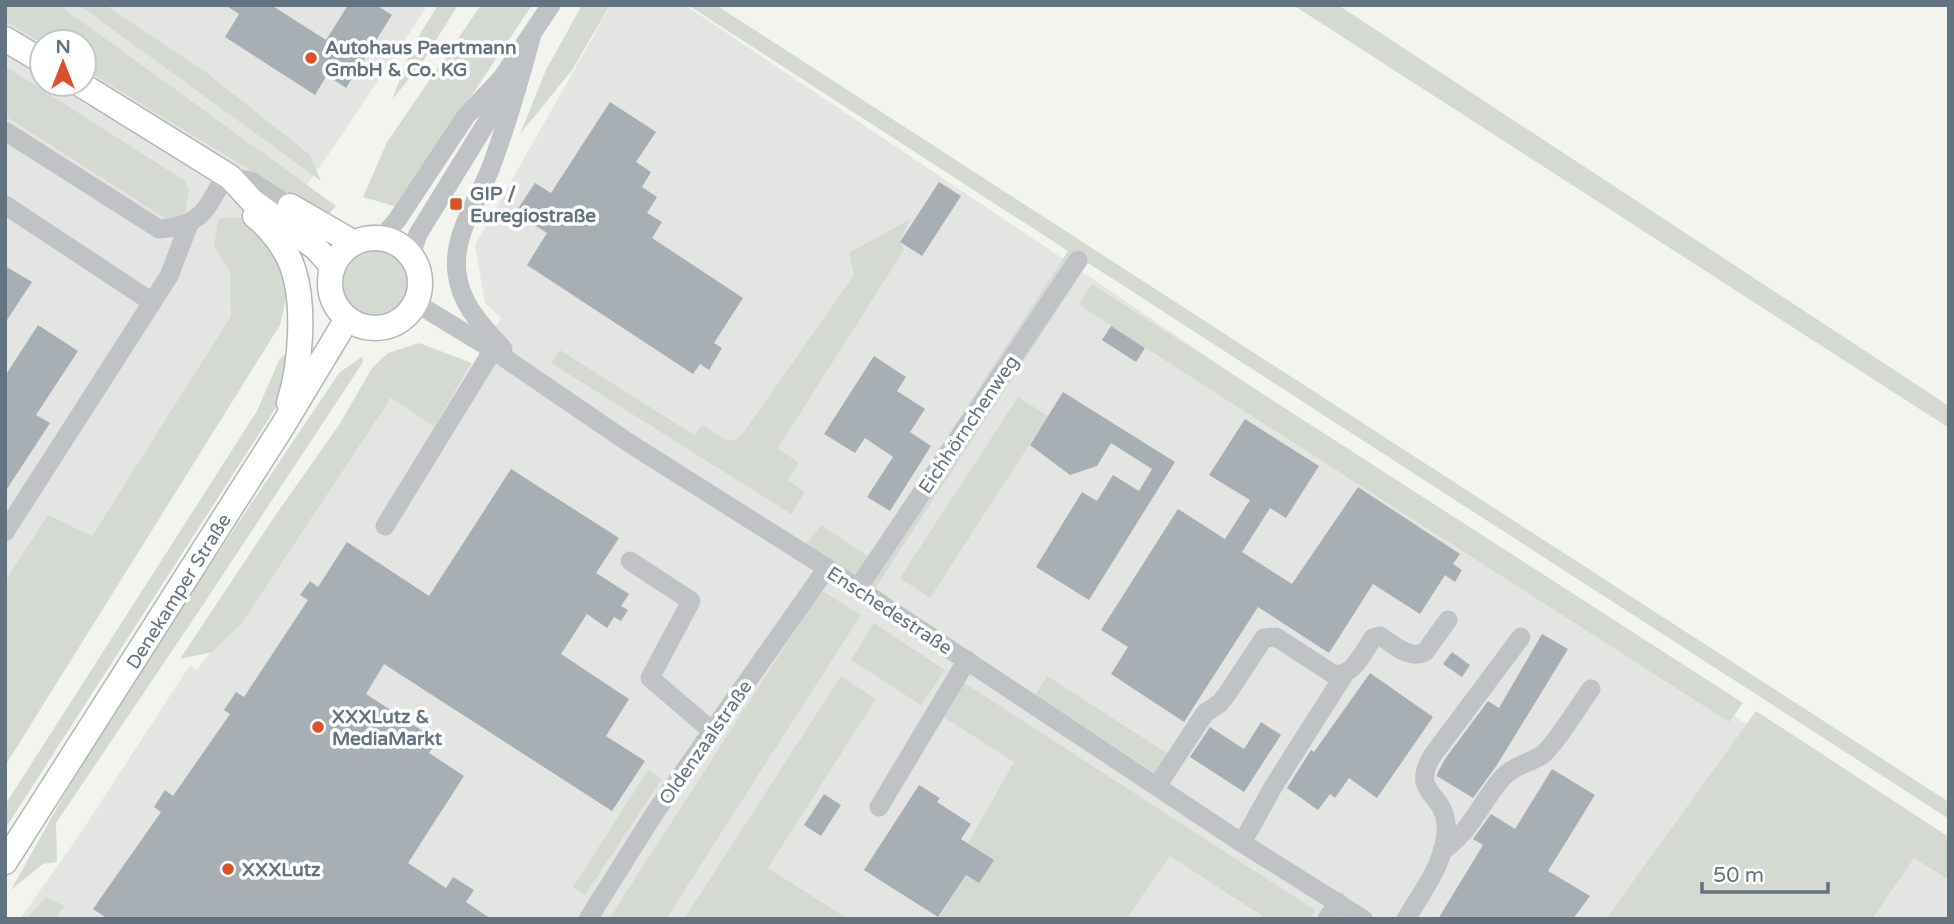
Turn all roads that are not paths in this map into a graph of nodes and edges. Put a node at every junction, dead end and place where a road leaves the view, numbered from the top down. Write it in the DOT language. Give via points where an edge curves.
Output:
graph roads {
  1 [pos="551,5"];
  2 [pos="532,34"];
  3 [pos="5,39"];
  4 [pos="28,53"];
  5 [pos="502,78"];
  6 [pos="98,95"];
  7 [pos="5,131"];
  8 [pos="228,176"];
  9 [pos="5,205"];
  10 [pos="290,206"];
  11 [pos="189,224"];
  12 [pos="381,238"];
  13 [pos="354,243"];
  14 [pos="411,254"];
  15 [pos="1078,260"];
  16 [pos="333,267"];
  17 [pos="152,302"];
  18 [pos="416,303"];
  19 [pos="347,319"];
  20 [pos="493,350"];
  21 [pos="524,373"];
  22 [pos="282,427"];
  23 [pos="385,526"];
  24 [pos="5,532"];
  25 [pos="630,561"];
  26 [pos="827,568"];
  27 [pos="858,588"];
  28 [pos="1448,620"];
  29 [pos="1521,637"];
  30 [pos="967,660"];
  31 [pos="1344,675"];
  32 [pos="1591,689"];
  33 [pos="712,731"];
  34 [pos="1157,786"];
  35 [pos="879,807"];
  36 [pos="1242,843"];
  37 [pos="1442,851"];
  38 [pos="5,862"];
  39 [pos="1332,911"];
  40 [pos="588,919"];
  41 [pos="1363,919"];
  42 [pos="1406,919"];
  1 -- 2 [label="street"];
  2 -- 5 [label="street"];
  2 -- 21 [label="street" via="490,170 462,229 457,251 463,299"];
  3 -- 4 [label="main road"];
  5 -- 12 [label="street" via="466,116"];
  5 -- 14 [label="street" via="487,122 418,234"];
  6 -- 8 [label="main road"];
  7 -- 11 [label="street" via="159,229"];
  8 -- 10 [label="street" via="251,181"];
  8 -- 11 [label="street"];
  8 -- 16 [label="main road"];
  8 -- 22 [label="main road" via="244,208 264,223 279,243 296,281 298,365"];
  9 -- 17 [label="street"];
  10 -- 13 [label="main road"];
  11 -- 17 [label="street" via="169,276"];
  12 -- 13 [label="main road"];
  12 -- 14 [label="main road"];
  13 -- 16 [label="main road"];
  14 -- 18 [label="main road" via="420,278"];
  15 -- 27 [label="street, Eichhörnchenweg"];
  16 -- 19 [label="main road" via="330,290"];
  17 -- 24 [label="street"];
  18 -- 19 [label="main road" via="398,322 385,327 372,328"];
  18 -- 20 [label="street, Enschedestraße"];
  19 -- 22 [label="main road, Denekamper Straße"];
  20 -- 21 [label="street, Enschedestraße"];
  20 -- 23 [label="street"];
  21 -- 26 [label="street, Enschedestraße"];
  22 -- 38 [label="main road, Denekamper Straße"];
  25 -- 33 [label="street" via="691,601 650,678"];
  26 -- 27 [label="street, Enschedestraße"];
  26 -- 33 [label="street, Oldenzaalstraße"];
  27 -- 30 [label="street, Enschedestraße"];
  28 -- 31 [label="street" via="1419,655 1410,655 1380,636 1373,638"];
  29 -- 37 [label="street" via="1424,769 1429,793 1443,811 1446,824"];
  30 -- 34 [label="street, Enschedestraße"];
  30 -- 35 [label="street"];
  31 -- 34 [label="street" via="1333,674 1276,637 1264,638 1220,703 1205,713"];
  31 -- 36 [label="street"];
  32 -- 37 [label="street" via="1546,750 1503,777 1461,837"];
  33 -- 40 [label="street, Oldenzaalstraße"];
  34 -- 36 [label="street, Enschedestraße"];
  36 -- 39 [label="street, Enschedestraße"];
  37 -- 42 [label="street"];
  39 -- 41 [label="street, Enschedestraße"];
}
